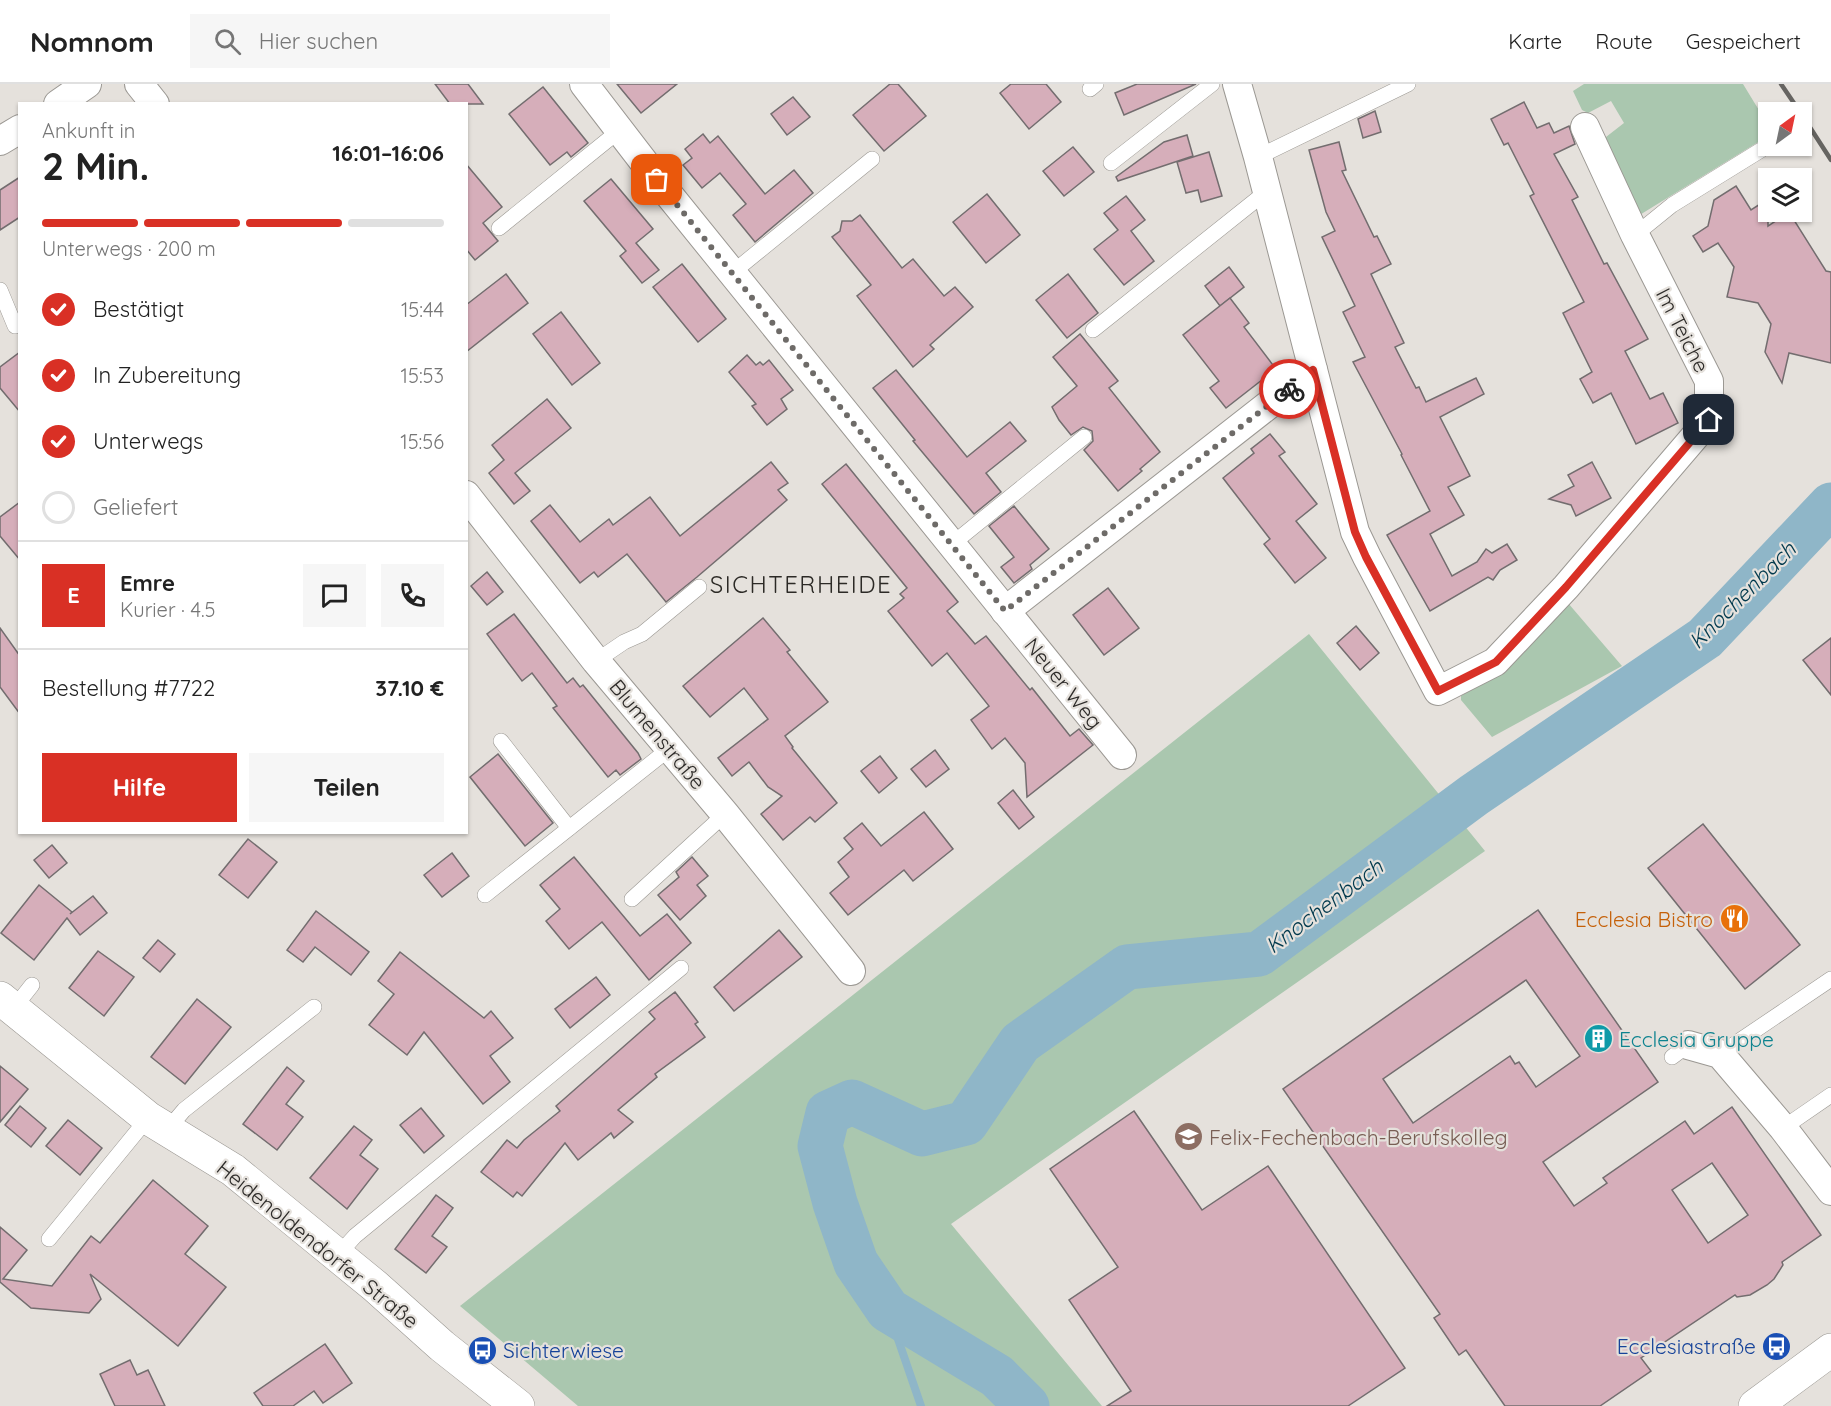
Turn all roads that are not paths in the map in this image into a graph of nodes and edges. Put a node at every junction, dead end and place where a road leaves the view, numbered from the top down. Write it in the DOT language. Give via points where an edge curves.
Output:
graph roads {
  1 [pos="87,84"];
  2 [pos="139,84"];
  3 [pos="584,84"];
  4 [pos="1212,84"];
  5 [pos="1237,84"];
  6 [pos="1408,84"];
  7 [pos="61,102"];
  8 [pos="153,102"];
  9 [pos="1585,127"];
  10 [pos="18,130"];
  11 [pos="620,130"];
  12 [pos="0,141"];
  13 [pos="1758,152"];
  14 [pos="1258,158"];
  15 [pos="872,159"];
  16 [pos="1111,163"];
  17 [pos="1266,192"];
  18 [pos="499,228"];
  19 [pos="1635,235"];
  20 [pos="732,273"];
  21 [pos="0,290"];
  22 [pos="15,326"];
  23 [pos="1093,330"];
  24 [pos="1313,370"];
  25 [pos="1084,437"];
  26 [pos="468,498"];
  27 [pos="951,545"];
  28 [pos="699,587"];
  29 [pos="1005,611"];
  30 [pos="596,661"];
  31 [pos="501,741"];
  32 [pos="669,749"];
  33 [pos="1122,755"];
  34 [pos="725,814"];
  35 [pos="569,828"];
  36 [pos="485,895"];
  37 [pos="632,899"];
  38 [pos="681,968"];
  39 [pos="851,971"];
  40 [pos="1831,979"];
  41 [pos="11,1003"];
  42 [pos="314,1007"];
  43 [pos="1680,1051"];
  44 [pos="1720,1054"];
  45 [pos="1831,1095"];
  46 [pos="158,1124"];
  47 [pos="1783,1128"];
  48 [pos="1831,1191"];
  49 [pos="49,1239"];
  50 [pos="338,1256"];
  51 [pos="1831,1350"];
  52 [pos="518,1406"];
  53 [pos="1755,1406"];
  1 -- 7 [label="street"];
  2 -- 8 [label="street"];
  3 -- 11 [label="street, Neuer Weg"];
  4 -- 16 [label="lane"];
  5 -- 14 [label="street, Im Teiche"];
  6 -- 14 [label="lane"];
  9 -- 19 [label="street, Im Teiche"];
  10 -- 12 [label="street"];
  11 -- 18 [label="lane"];
  11 -- 20 [label="street, Neuer Weg"];
  13 -- 19 [label="lane" via="1672,205"];
  14 -- 17 [label="street, Im Teiche"];
  15 -- 20 [label="lane"];
  17 -- 23 [label="lane"];
  17 -- 24 [label="street, Im Teiche"];
  19 -- 24 [label="street, Im Teiche" via="1709,381 1709,420 1496,662 1438,691 1355,532"];
  20 -- 27 [label="street, Neuer Weg"];
  21 -- 22 [label="lane"];
  24 -- 29 [label="street"];
  25 -- 27 [label="lane"];
  26 -- 30 [label="street, Blumenstraße"];
  27 -- 29 [label="street, Neuer Weg"];
  28 -- 30 [label="lane" via="642,634"];
  29 -- 33 [label="street, Neuer Weg"];
  30 -- 32 [label="street, Blumenstraße"];
  31 -- 35 [label="lane"];
  32 -- 34 [label="street, Blumenstraße"];
  32 -- 35 [label="lane"];
  34 -- 37 [label="lane"];
  34 -- 39 [label="street, Blumenstraße"];
  35 -- 36 [label="lane"];
  38 -- 50 [label="lane" via="355,1236"];
  40 -- 44 [label="lane"];
  41 -- 46 [label="street, Heidenoldendorfer Straße"];
  42 -- 46 [label="lane" via="184,1110"];
  43 -- 44 [label="street"];
  44 -- 47 [label="street"];
  45 -- 47 [label="lane"];
  46 -- 49 [label="lane"];
  46 -- 50 [label="street, Heidenoldendorfer Straße" via="233,1170"];
  47 -- 48 [label="street"];
  50 -- 52 [label="street, Heidenoldendorfer Straße"];
  51 -- 53 [label="street"];
}
